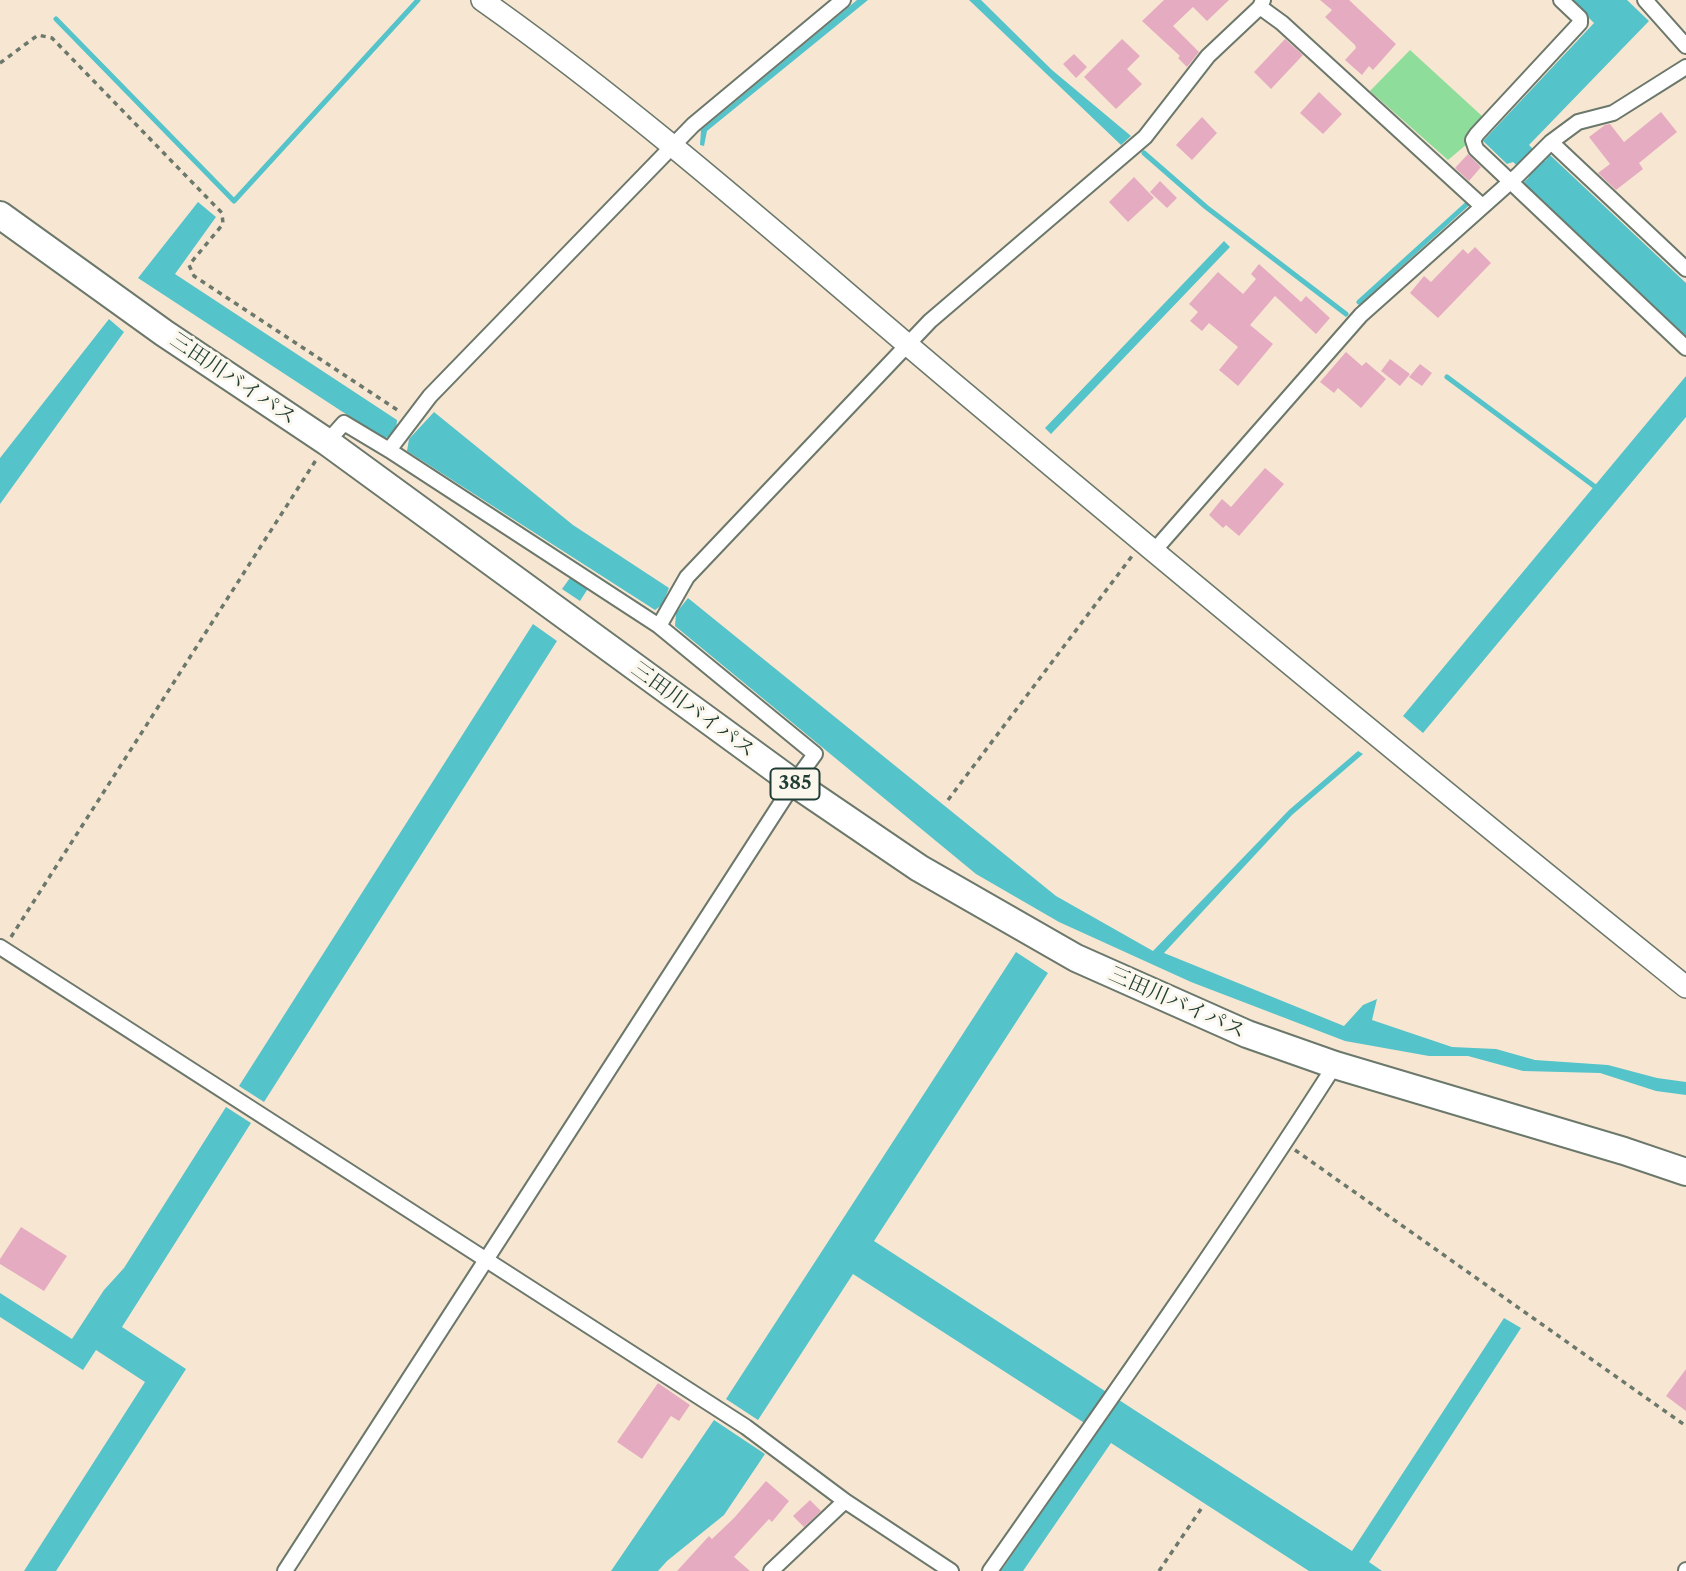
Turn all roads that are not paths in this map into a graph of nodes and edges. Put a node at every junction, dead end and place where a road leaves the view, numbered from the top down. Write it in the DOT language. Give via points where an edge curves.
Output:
graph roads {
  1 [pos="482,0"];
  2 [pos="843,0"];
  3 [pos="1560,0"];
  4 [pos="1645,0"];
  5 [pos="1262,4"];
  6 [pos="1686,46"];
  7 [pos="1686,67"];
  8 [pos="674,145"];
  9 [pos="1546,146"];
  10 [pos="1514,178"];
  11 [pos="1482,206"];
  12 [pos="0,215"];
  13 [pos="1686,269"];
  14 [pos="907,345"];
  15 [pos="1686,348"];
  16 [pos="327,442"];
  17 [pos="389,450"];
  18 [pos="1148,547"];
  19 [pos="659,626"];
  20 [pos="794,783"];
  21 [pos="2,948"];
  22 [pos="1686,987"];
  23 [pos="1335,1065"];
  24 [pos="1686,1172"];
  25 [pos="487,1260"];
  26 [pos="845,1501"];
  27 [pos="285,1571"];
  28 [pos="771,1571"];
  29 [pos="951,1571"];
  30 [pos="990,1571"];
  1 -- 8 [label="street"];
  2 -- 8 [label="street"];
  3 -- 10 [label="street" via="1580,23 1473,140 1476,149"];
  4 -- 6 [label="street"];
  5 -- 11 [label="street"];
  5 -- 14 [label="street" via="1208,56 1145,136"];
  7 -- 9 [label="street" via="1613,113 1578,122"];
  8 -- 14 [label="street"];
  8 -- 17 [label="street" via="430,396"];
  9 -- 10 [label="street"];
  9 -- 13 [label="street"];
  10 -- 11 [label="street"];
  10 -- 15 [label="street"];
  11 -- 18 [label="street" via="1361,315"];
  12 -- 16 [label="highway, 三田川バイパス / 385" via="164,334"];
  14 -- 18 [label="street"];
  14 -- 19 [label="street" via="687,576"];
  16 -- 17 [label="street" via="344,423"];
  16 -- 20 [label="highway, 三田川バイパス / 385"];
  17 -- 19 [label="street"];
  18 -- 22 [label="street"];
  19 -- 20 [label="street" via="815,754"];
  20 -- 23 [label="highway, 三田川バイパス / 385" via="919,868 1076,958 1247,1034"];
  20 -- 25 [label="street"];
  21 -- 25 [label="street"];
  23 -- 24 [label="highway, 三田川バイパス / 385"];
  23 -- 30 [label="street"];
  25 -- 26 [label="street" via="746,1427"];
  25 -- 27 [label="street"];
  26 -- 28 [label="street"];
  26 -- 29 [label="street"];
}
